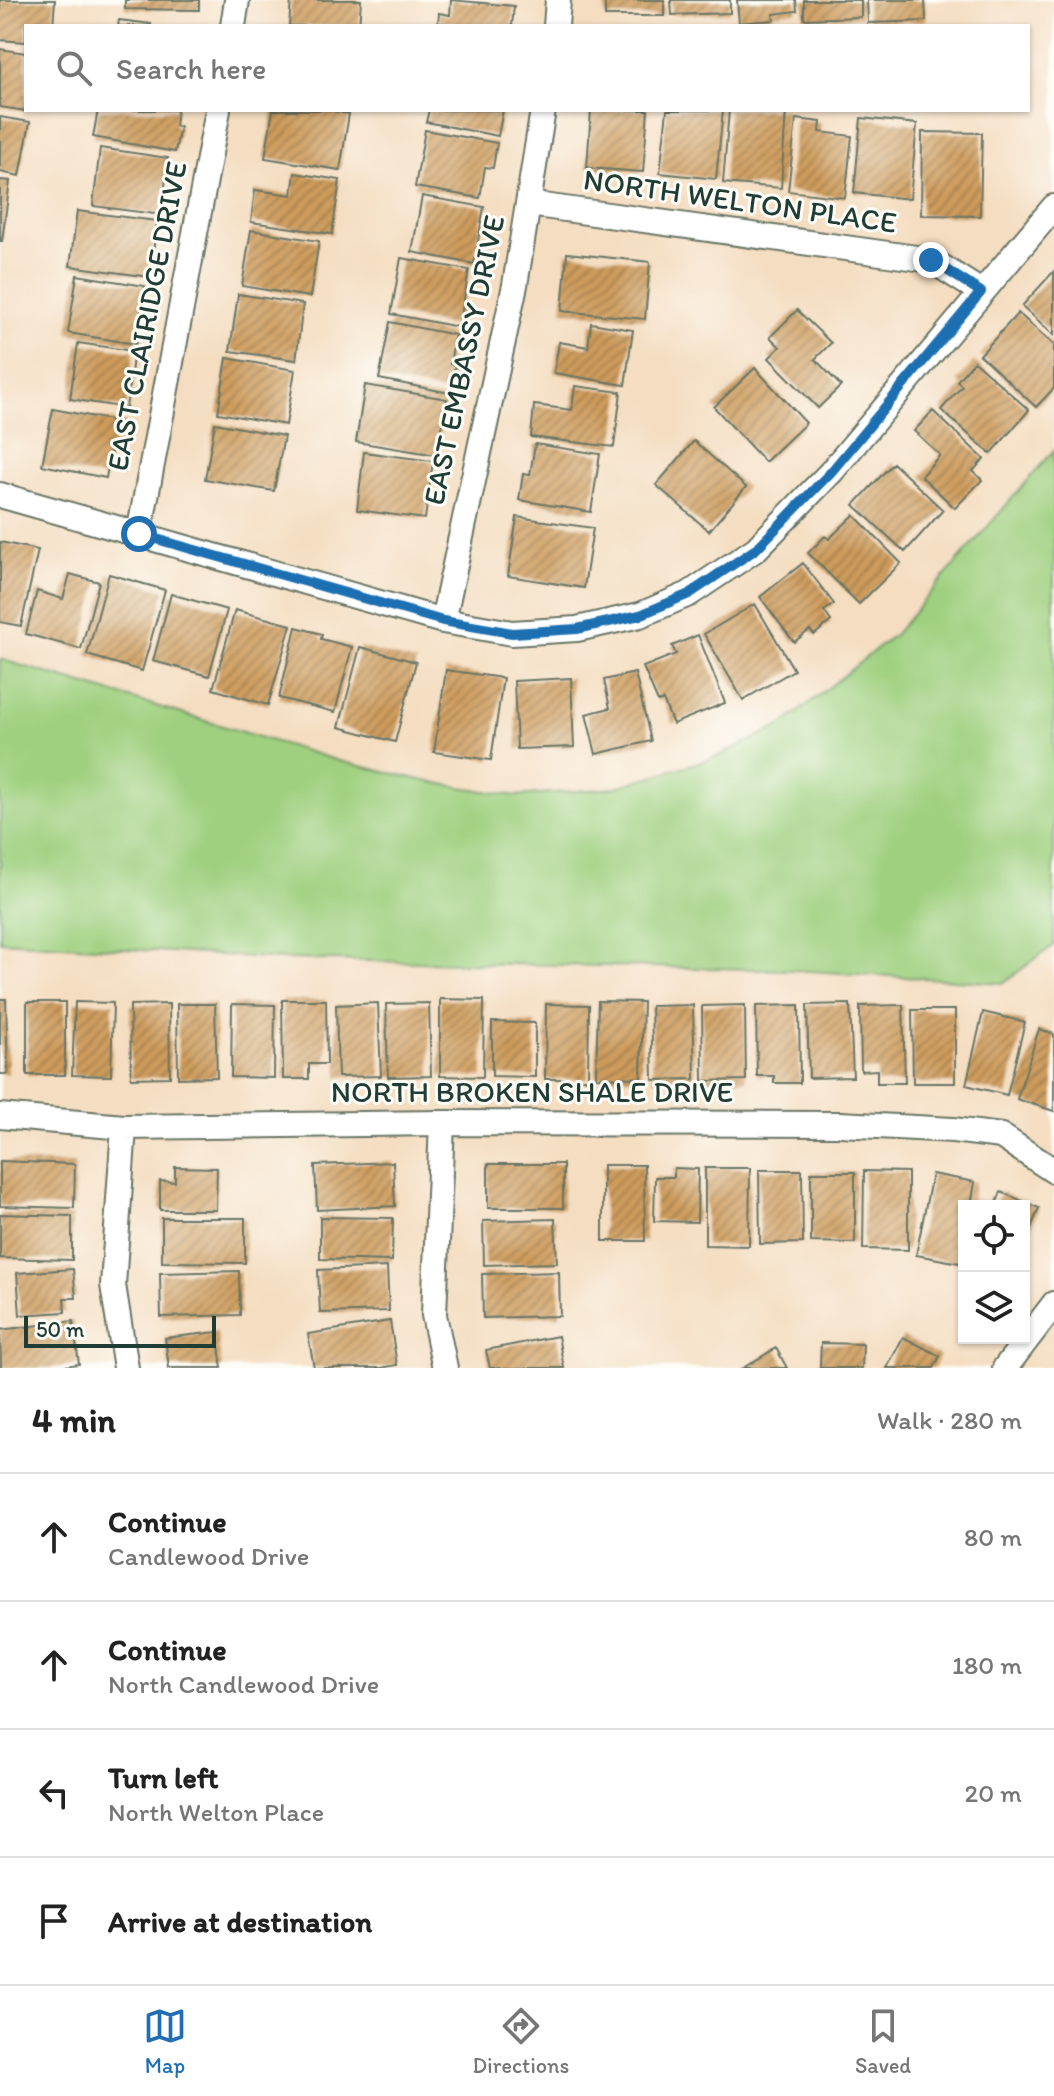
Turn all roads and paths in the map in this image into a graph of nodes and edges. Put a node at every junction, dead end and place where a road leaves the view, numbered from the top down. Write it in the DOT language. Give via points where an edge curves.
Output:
graph roads {
  1 [pos="237,0"];
  2 [pos="558,0"];
  3 [pos="233,24"];
  4 [pos="556,24"];
  5 [pos="218,112"];
  6 [pos="543,112"];
  7 [pos="529,204"];
  8 [pos="1054,207"];
  9 [pos="981,292"];
  10 [pos="0,495"];
  11 [pos="139,534"];
  12 [pos="443,621"];
  13 [pos="0,1116"];
  14 [pos="442,1123"];
  15 [pos="124,1127"];
  16 [pos="1054,1171"];
  17 [pos="1054,1304"];
  18 [pos="126,1368"];
  19 [pos="445,1368"];
  20 [pos="1005,1368"];
  1 -- 3 [label="street"];
  2 -- 4 [label="street"];
  5 -- 11 [label="street, EAST CLAIRIDGE DRIVE"];
  6 -- 7 [label="street, EAST EMBASSY DRIVE"];
  7 -- 9 [label="street, NORTH WELTON PLACE" via="931,260"];
  7 -- 12 [label="street, EAST EMBASSY DRIVE"];
  8 -- 9 [label="street"];
  9 -- 12 [label="street" via="831,472 756,549 689,594 640,615 577,629 512,633"];
  10 -- 11 [label="street"];
  11 -- 12 [label="street"];
  13 -- 15 [label="street, NORTH BROKEN SHALE DRIVE"];
  14 -- 15 [label="street, NORTH BROKEN SHALE DRIVE"];
  14 -- 16 [label="street, NORTH BROKEN SHALE DRIVE" via="840,1124 953,1130 1001,1136"];
  14 -- 19 [label="street" via="434,1315"];
  15 -- 18 [label="street" via="113,1285"];
  17 -- 20 [label="street"];
}
